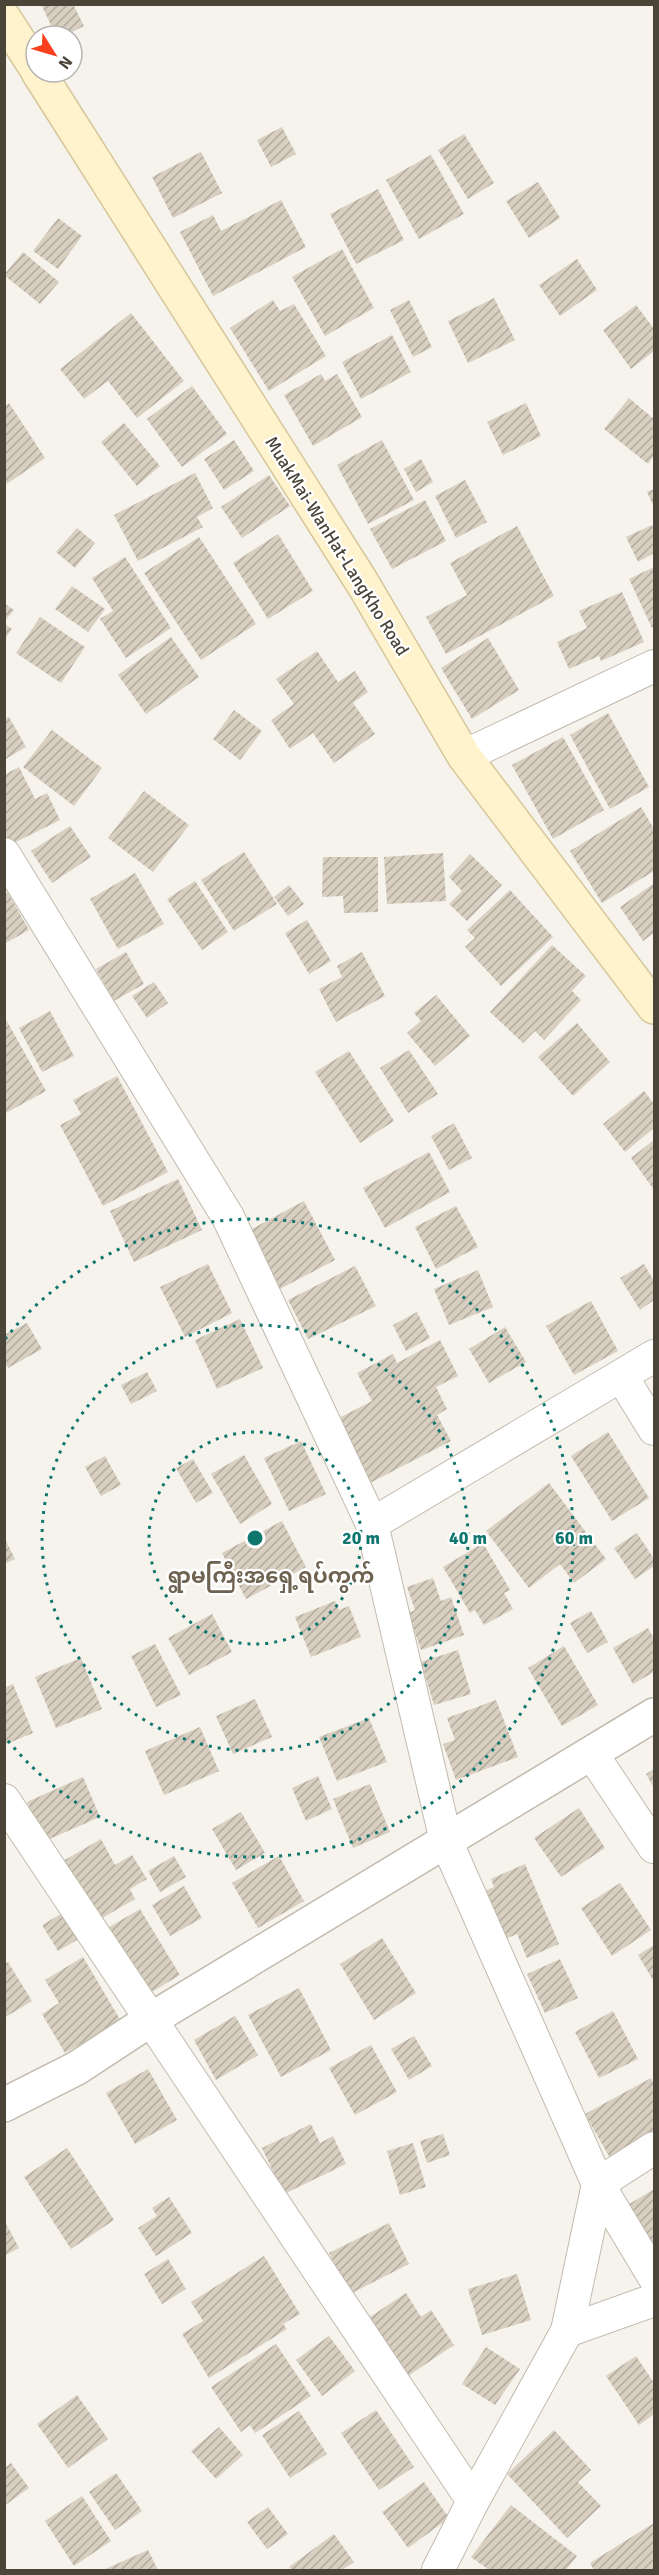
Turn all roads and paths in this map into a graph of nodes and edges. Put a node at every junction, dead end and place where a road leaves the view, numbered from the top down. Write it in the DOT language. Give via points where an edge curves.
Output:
graph roads {
  1 [pos="4,18"];
  2 [pos="24,49"];
  3 [pos="46,84"];
  4 [pos="654,666"];
  5 [pos="465,756"];
  6 [pos="4,854"];
  7 [pos="654,1007"];
  8 [pos="654,1356"];
  9 [pos="622,1377"];
  10 [pos="654,1429"];
  11 [pos="372,1524"];
  12 [pos="654,1715"];
  13 [pos="592,1754"];
  14 [pos="4,1800"];
  15 [pos="446,1840"];
  16 [pos="654,1847"];
  17 [pos="150,2020"];
  18 [pos="4,2105"];
  19 [pos="654,2148"];
  20 [pos="598,2184"];
  21 [pos="654,2277"];
  22 [pos="654,2300"];
  23 [pos="567,2331"];
  24 [pos="473,2501"];
  25 [pos="438,2571"];
  1 -- 2 [label="main road"];
  3 -- 5 [label="main road, MuakMai-WanHat-LangKho Road" via="363,584"];
  4 -- 5 [label="street"];
  5 -- 7 [label="main road, MuakMai-WanHat-LangKho Road"];
  6 -- 11 [label="street" via="228,1217"];
  8 -- 9 [label="street"];
  9 -- 10 [label="street"];
  9 -- 11 [label="street"];
  11 -- 15 [label="street"];
  12 -- 13 [label="street"];
  13 -- 15 [label="street"];
  13 -- 16 [label="street"];
  14 -- 17 [label="street"];
  15 -- 17 [label="street"];
  15 -- 20 [label="street"];
  17 -- 18 [label="street" via="77,2068"];
  17 -- 24 [label="street"];
  19 -- 20 [label="street"];
  20 -- 21 [label="street"];
  20 -- 23 [label="street"];
  22 -- 23 [label="street"];
  23 -- 24 [label="street"];
  24 -- 25 [label="street"];
}
